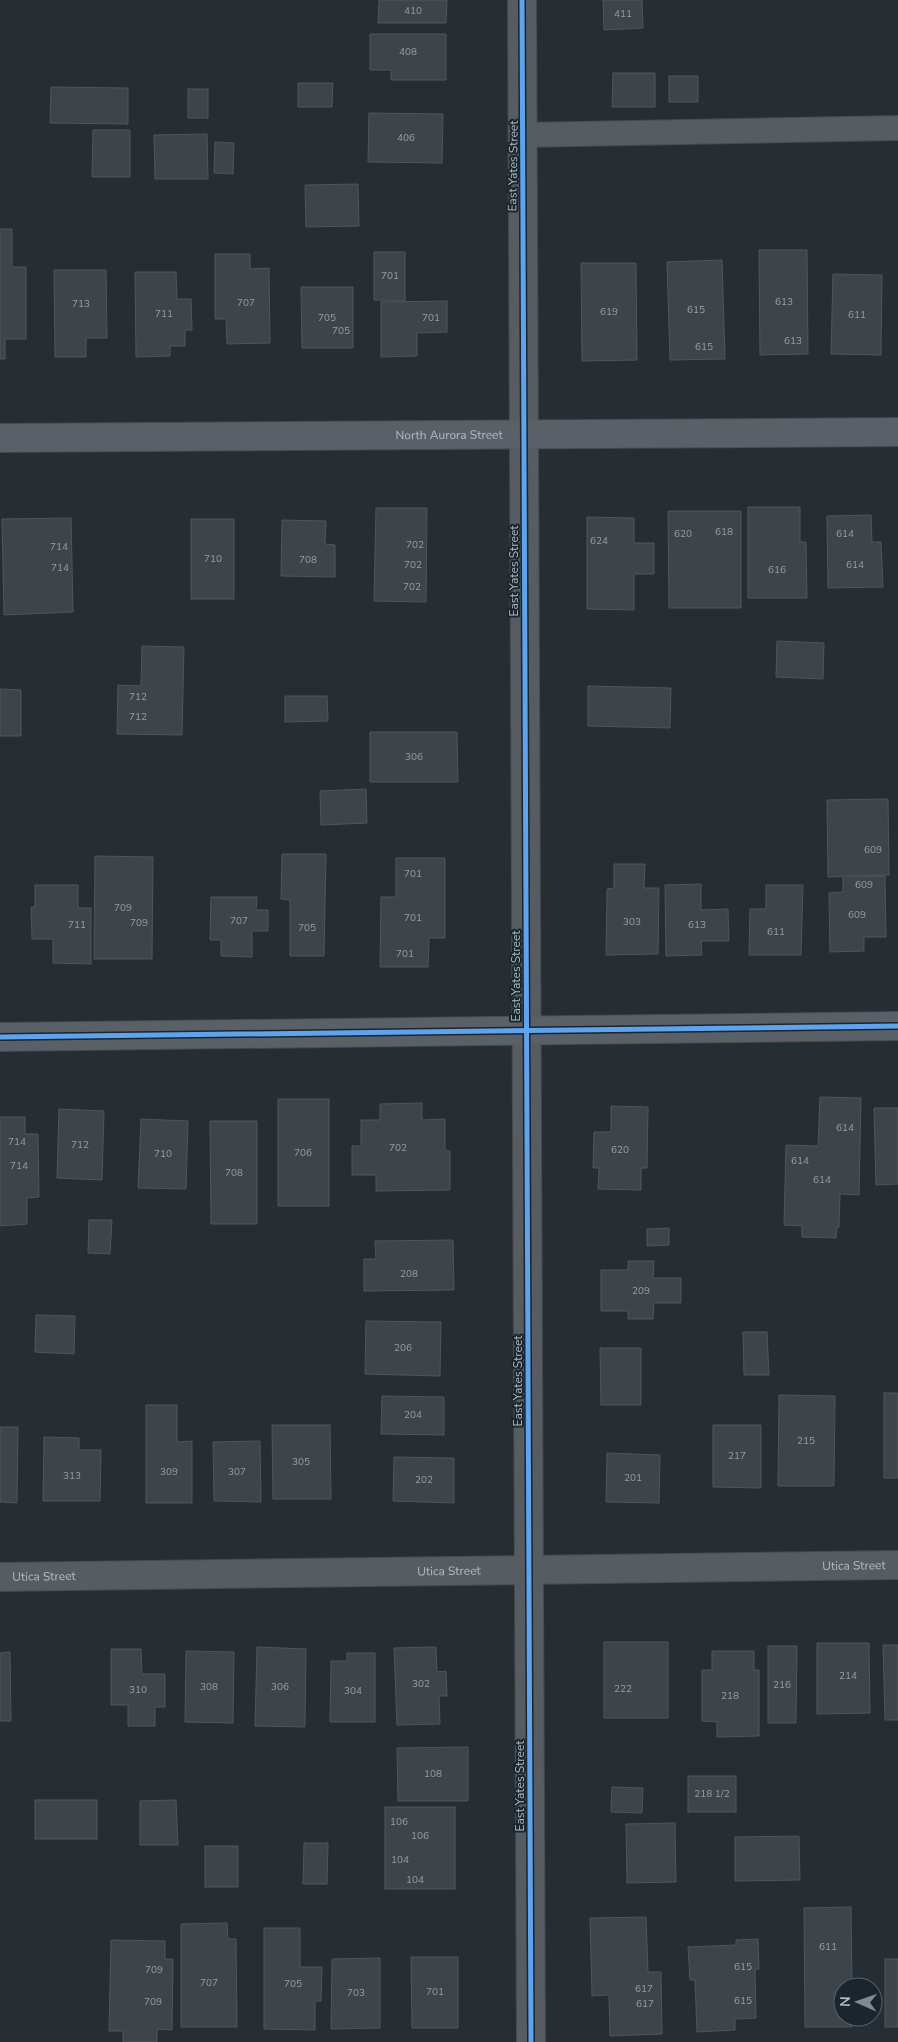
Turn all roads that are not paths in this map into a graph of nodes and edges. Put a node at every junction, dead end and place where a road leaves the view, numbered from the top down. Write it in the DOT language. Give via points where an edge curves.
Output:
graph roads {
  1 [pos="522,0"];
  2 [pos="898,128"];
  3 [pos="523,135"];
  4 [pos="898,432"];
  5 [pos="524,434"];
  6 [pos="0,438"];
  7 [pos="898,1026"];
  8 [pos="526,1031"];
  9 [pos="0,1036"];
  10 [pos="898,1565"];
  11 [pos="529,1570"];
  12 [pos="0,1577"];
  13 [pos="531,2042"];
  1 -- 3 [label="street, East Yates Street"];
  2 -- 3 [label="lane"];
  3 -- 5 [label="street, East Yates Street"];
  4 -- 5 [label="street, North Aurora Street"];
  5 -- 6 [label="street, North Aurora Street"];
  5 -- 8 [label="street, East Yates Street"];
  7 -- 8 [label="street"];
  8 -- 9 [label="street"];
  8 -- 11 [label="street, East Yates Street"];
  10 -- 11 [label="street, Utica Street"];
  11 -- 12 [label="street, Utica Street"];
  11 -- 13 [label="street, East Yates Street"];
}
